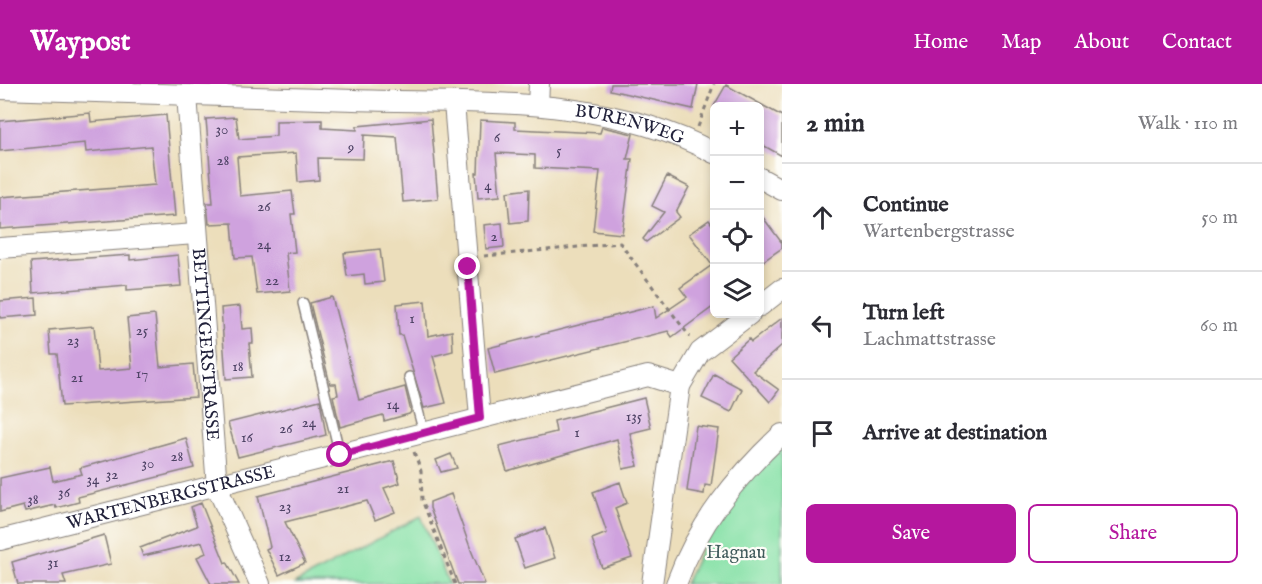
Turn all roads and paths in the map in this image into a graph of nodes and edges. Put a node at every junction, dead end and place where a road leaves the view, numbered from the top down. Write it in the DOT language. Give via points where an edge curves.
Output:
graph roads {
  1 [pos="539,84"];
  2 [pos="714,84"];
  3 [pos="0,88"];
  4 [pos="218,90"];
  5 [pos="187,95"];
  6 [pos="454,103"];
  7 [pos="538,105"];
  8 [pos="693,141"];
  9 [pos="710,151"];
  10 [pos="764,181"];
  11 [pos="782,190"];
  12 [pos="196,234"];
  13 [pos="0,249"];
  14 [pos="467,257"];
  15 [pos="782,289"];
  16 [pos="764,302"];
  17 [pos="303,303"];
  18 [pos="745,318"];
  19 [pos="700,352"];
  20 [pos="409,377"];
  21 [pos="680,386"];
  22 [pos="480,418"];
  23 [pos="782,434"];
  24 [pos="416,435"];
  25 [pos="340,455"];
  26 [pos="217,487"];
  27 [pos="0,540"];
  28 [pos="260,584"];
  29 [pos="455,584"];
  30 [pos="652,584"];
  31 [pos="676,584"];
  1 -- 7 [label="street"];
  2 -- 8 [label="path"];
  3 -- 5 [label="street, BURENWEG"];
  4 -- 5 [label="street, BURENWEG"];
  4 -- 6 [label="street, BURENWEG"];
  5 -- 12 [label="street, BETTINGERSTRASSE"];
  6 -- 7 [label="street, BURENWEG"];
  6 -- 14 [label="street"];
  7 -- 8 [label="street, BURENWEG" via="639,121"];
  8 -- 9 [label="street, BURENWEG"];
  10 -- 11 [label="street"];
  12 -- 13 [label="street"];
  12 -- 26 [label="street, BETTINGERSTRASSE"];
  14 -- 19 [label="path" via="620,243"];
  14 -- 22 [label="street"];
  15 -- 16 [label="street"];
  17 -- 25 [label="lane"];
  18 -- 19 [label="street"];
  19 -- 21 [label="street"];
  20 -- 24 [label="lane"];
  21 -- 22 [label="street, WARTENBERGSTRASSE" via="648,376"];
  21 -- 30 [label="street"];
  22 -- 24 [label="street, WARTENBERGSTRASSE"];
  23 -- 31 [label="street" via="747,467 713,511 693,543"];
  24 -- 25 [label="street, WARTENBERGSTRASSE"];
  24 -- 29 [label="path" via="422,500"];
  25 -- 26 [label="street, WARTENBERGSTRASSE"];
  26 -- 27 [label="street, WARTENBERGSTRASSE"];
  26 -- 28 [label="street, BETTINGERSTRASSE"];
}
